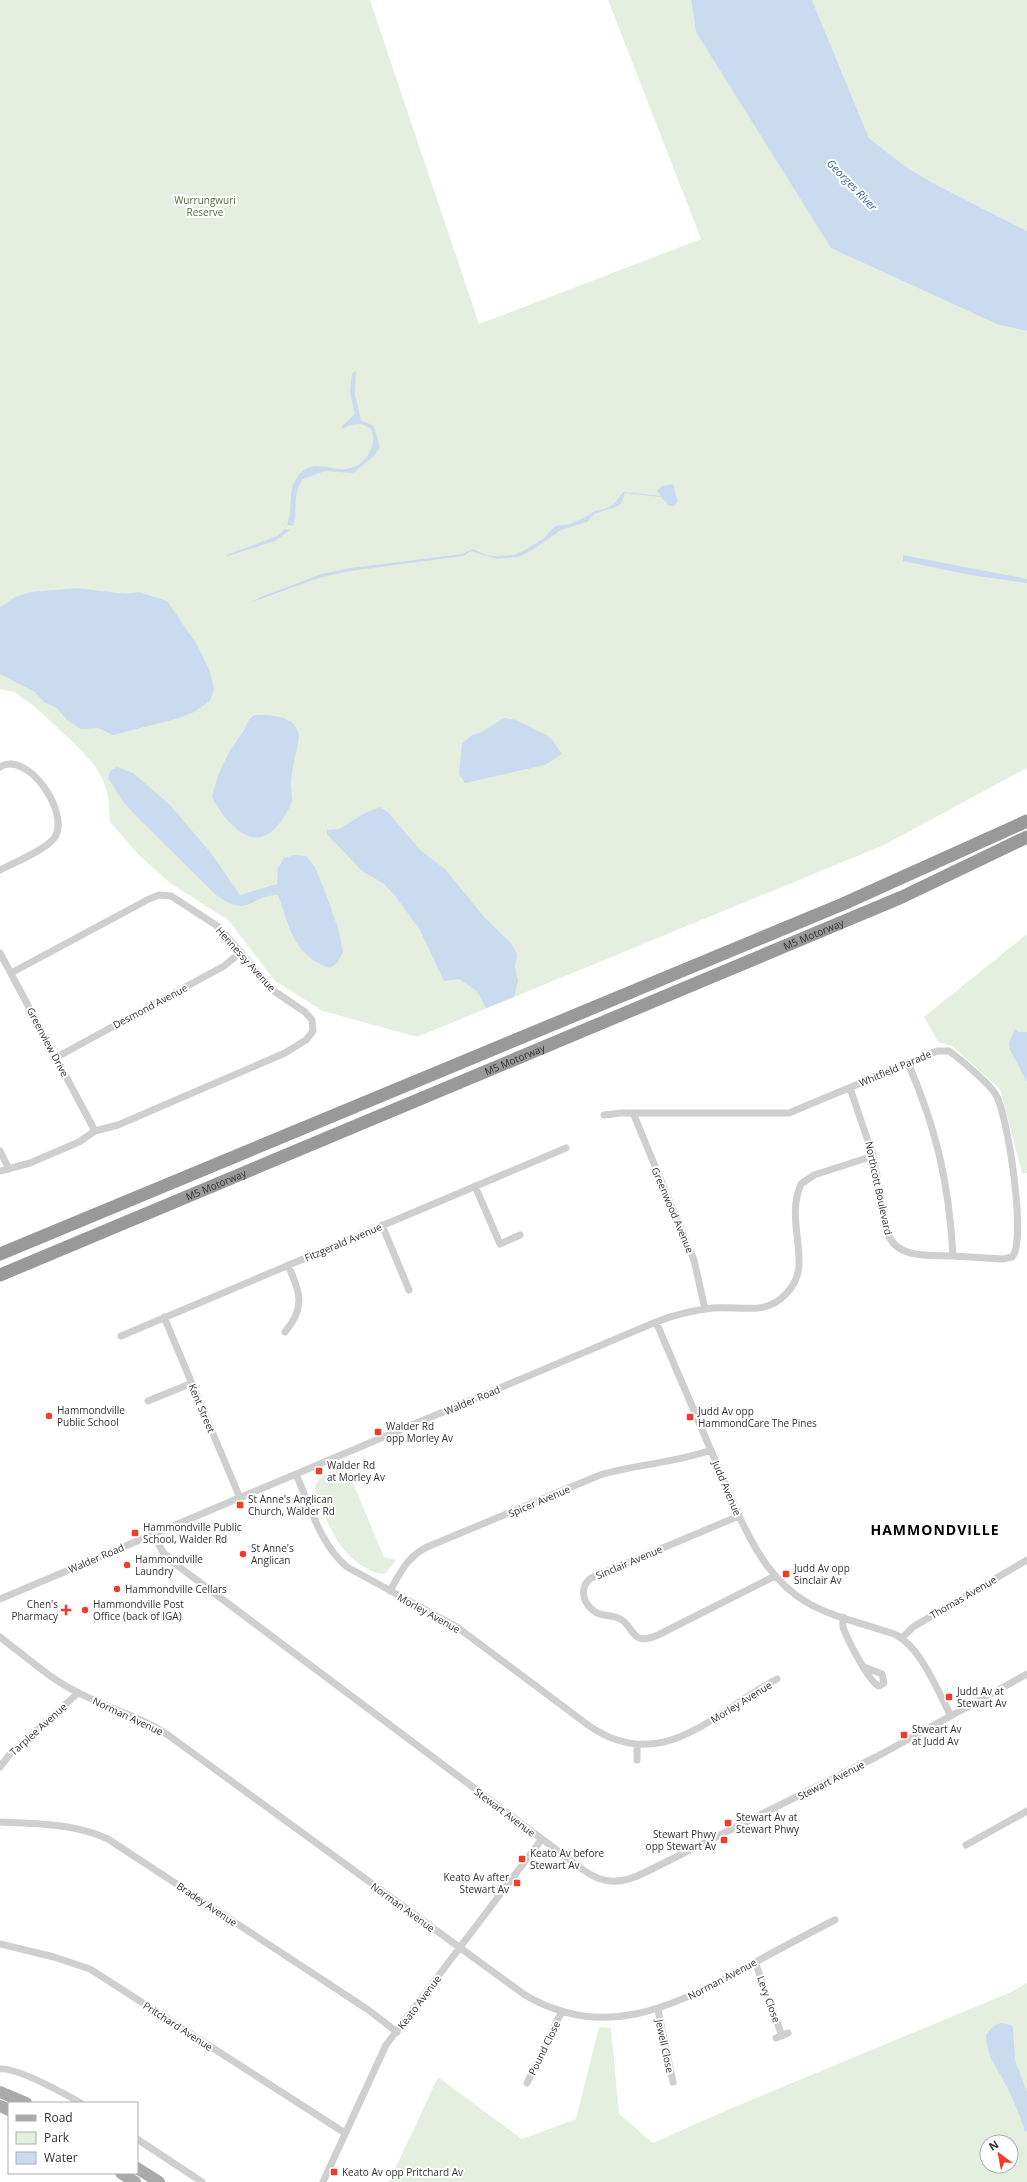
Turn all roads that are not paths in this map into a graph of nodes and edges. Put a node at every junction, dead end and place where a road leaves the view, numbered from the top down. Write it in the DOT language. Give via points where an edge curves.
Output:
graph roads {
  1 [pos="0,767"];
  2 [pos="1027,821"];
  3 [pos="1027,837"];
  4 [pos="0,870"];
  5 [pos="241,952"];
  6 [pos="0,953"];
  7 [pos="11,973"];
  8 [pos="57,1057"];
  9 [pos="908,1063"];
  10 [pos="850,1088"];
  11 [pos="633,1113"];
  12 [pos="604,1115"];
  13 [pos="95,1131"];
  14 [pos="566,1148"];
  15 [pos="0,1150"];
  16 [pos="873,1156"];
  17 [pos="9,1168"];
  18 [pos="0,1171"];
  19 [pos="475,1186"];
  20 [pos="382,1225"];
  21 [pos="520,1235"];
  22 [pos="0,1254"];
  23 [pos="952,1256"];
  24 [pos="288,1265"];
  25 [pos="0,1275"];
  26 [pos="409,1290"];
  27 [pos="705,1309"];
  28 [pos="164,1317"];
  29 [pos="656,1322"];
  30 [pos="285,1332"];
  31 [pos="121,1336"];
  32 [pos="192,1383"];
  33 [pos="148,1401"];
  34 [pos="710,1450"];
  35 [pos="296,1474"];
  36 [pos="240,1498"];
  37 [pos="739,1516"];
  38 [pos="153,1534"];
  39 [pos="1027,1560"];
  40 [pos="775,1576"];
  41 [pos="390,1592"];
  42 [pos="0,1599"];
  43 [pos="843,1617"];
  44 [pos="0,1637"];
  45 [pos="902,1638"];
  46 [pos="864,1667"];
  47 [pos="1027,1674"];
  48 [pos="777,1679"];
  49 [pos="78,1693"];
  50 [pos="951,1716"];
  51 [pos="637,1745"];
  52 [pos="637,1760"];
  53 [pos="0,1767"];
  54 [pos="1027,1811"];
  55 [pos="0,1822"];
  56 [pos="542,1839"];
  57 [pos="966,1845"];
  58 [pos="835,1920"];
  59 [pos="0,1944"];
  60 [pos="460,1948"];
  61 [pos="754,1962"];
  62 [pos="658,2010"];
  63 [pos="561,2013"];
  64 [pos="397,2032"];
  65 [pos="782,2036"];
  66 [pos="0,2069"];
  67 [pos="673,2082"];
  68 [pos="527,2083"];
  69 [pos="0,2092"];
  70 [pos="24,2102"];
  71 [pos="79,2102"];
  72 [pos="345,2133"];
  73 [pos="138,2140"];
  74 [pos="138,2169"];
  75 [pos="123,2174"];
  76 [pos="135,2182"];
  77 [pos="159,2182"];
  78 [pos="202,2182"];
  79 [pos="323,2182"];
  1 -- 4 [label="street" via="15,764 25,768 34,777 56,808 57,827 56,837 49,843"];
  2 -- 22 [label="highway, M5 Motorway" via="843,904"];
  3 -- 25 [label="highway, M5 Motorway" via="894,900"];
  5 -- 7 [label="street, Hennessy Avenue" via="218,927 171,896 159,895"];
  5 -- 8 [label="street, Desmond Avenue" via="224,966"];
  5 -- 13 [label="street, Hennessy Avenue" via="274,991 305,1012 312,1020 313,1031 309,1036 285,1053 118,1125"];
  6 -- 7 [label="street, Greenview Drive"];
  7 -- 8 [label="street, Greenview Drive"];
  8 -- 13 [label="street, Greenview Drive"];
  9 -- 10 [label="street, Whitfield Parade"];
  9 -- 23 [label="street" via="928,1112 942,1161 949,1208"];
  9 -- 23 [label="street, Whitfield Parade" via="941,1050 952,1054 995,1093 1010,1144 1020,1210 1020,1239 1017,1251 1012,1257 1003,1259"];
  10 -- 11 [label="street, Whitfield Parade" via="789,1113"];
  10 -- 16 [label="street, Northcott Boulevard"];
  11 -- 12 [label="street, Whitfield Parade"];
  11 -- 27 [label="street, Greenwood Avenue" via="694,1260"];
  13 -- 17 [label="street, Hennessy Avenue" via="78,1142 30,1163"];
  14 -- 19 [label="street, Fitzgerald Avenue"];
  15 -- 17 [label="street"];
  16 -- 23 [label="street, Northcott Boulevard" via="888,1234 892,1242 912,1253"];
  16 -- 27 [label="street, Walder Road" via="814,1174 801,1184 794,1212 798,1268 793,1285 784,1296 758,1308"];
  17 -- 18 [label="street, Hennessy Avenue"];
  19 -- 20 [label="street, Fitzgerald Avenue"];
  19 -- 21 [label="street" via="500,1244"];
  20 -- 24 [label="street, Fitzgerald Avenue"];
  20 -- 26 [label="street"];
  24 -- 28 [label="street, Fitzgerald Avenue"];
  24 -- 30 [label="street" via="298,1290 300,1304 296,1319"];
  27 -- 29 [label="street, Walder Road"];
  28 -- 31 [label="street, Fitzgerald Avenue"];
  28 -- 32 [label="street, Kent Street"];
  29 -- 34 [label="street, Judd Avenue"];
  29 -- 35 [label="street, Walder Road"];
  32 -- 33 [label="street"];
  32 -- 36 [label="street, Kent Street"];
  34 -- 37 [label="street, Judd Avenue"];
  34 -- 41 [label="street, Spicer Avenue" via="688,1458 600,1475 427,1547 405,1564"];
  35 -- 36 [label="street, Walder Road"];
  35 -- 41 [label="street, Morley Avenue" via="335,1556 354,1572"];
  36 -- 38 [label="street, Walder Road"];
  37 -- 40 [label="street, Judd Avenue" via="757,1552"];
  37 -- 40 [label="street, Sinclair Avenue" via="591,1578 584,1585 585,1601 597,1613 618,1618 632,1634 646,1639"];
  38 -- 42 [label="street, Walder Road"];
  38 -- 56 [label="street, Stewart Avenue" via="163,1552 174,1563"];
  39 -- 45 [label="street, Thomas Avenue" via="913,1626"];
  40 -- 43 [label="street, Judd Avenue" via="808,1603"];
  41 -- 51 [label="street, Morley Avenue" via="457,1627 596,1731 615,1740"];
  43 -- 45 [label="street, Judd Avenue"];
  43 -- 46 [label="street" via="843,1629"];
  44 -- 49 [label="street, Norman Avenue" via="58,1682"];
  45 -- 50 [label="street, Judd Avenue" via="915,1651"];
  47 -- 50 [label="street, Stewart Avenue"];
  48 -- 51 [label="street, Morley Avenue" via="689,1734 663,1743"];
  49 -- 53 [label="street, Tarplee Avenue" via="10,1754"];
  49 -- 60 [label="street, Norman Avenue" via="163,1732"];
  50 -- 56 [label="street, Stewart Avenue" via="855,1768 625,1881 612,1882 593,1877"];
  51 -- 52 [label="street"];
  54 -- 57 [label="street"];
  55 -- 64 [label="street, Bradey Avenue" via="71,1827 90,1831 108,1839 367,2009"];
  56 -- 60 [label="street, Keato Avenue"];
  58 -- 61 [label="street, Norman Avenue"];
  59 -- 72 [label="street, Pritchard Avenue" via="90,1969"];
  60 -- 63 [label="street, Norman Avenue" via="525,1995"];
  60 -- 64 [label="street, Keato Avenue"];
  61 -- 62 [label="street, Norman Avenue" via="699,1992"];
  61 -- 65 [label="street, Levy Close"];
  62 -- 63 [label="street, Norman Avenue" via="616,2018"];
  62 -- 67 [label="street, Jewell Close"];
  63 -- 68 [label="street, Pound Close"];
  64 -- 72 [label="street, Keato Avenue" via="383,2052"];
  66 -- 71 [label="street" via="35,2080"];
  69 -- 70 [label="main road"];
  72 -- 79 [label="street, Keato Avenue"];
  73 -- 78 [label="street"];
  74 -- 77 [label="main road"];
  75 -- 76 [label="main road"];
}
